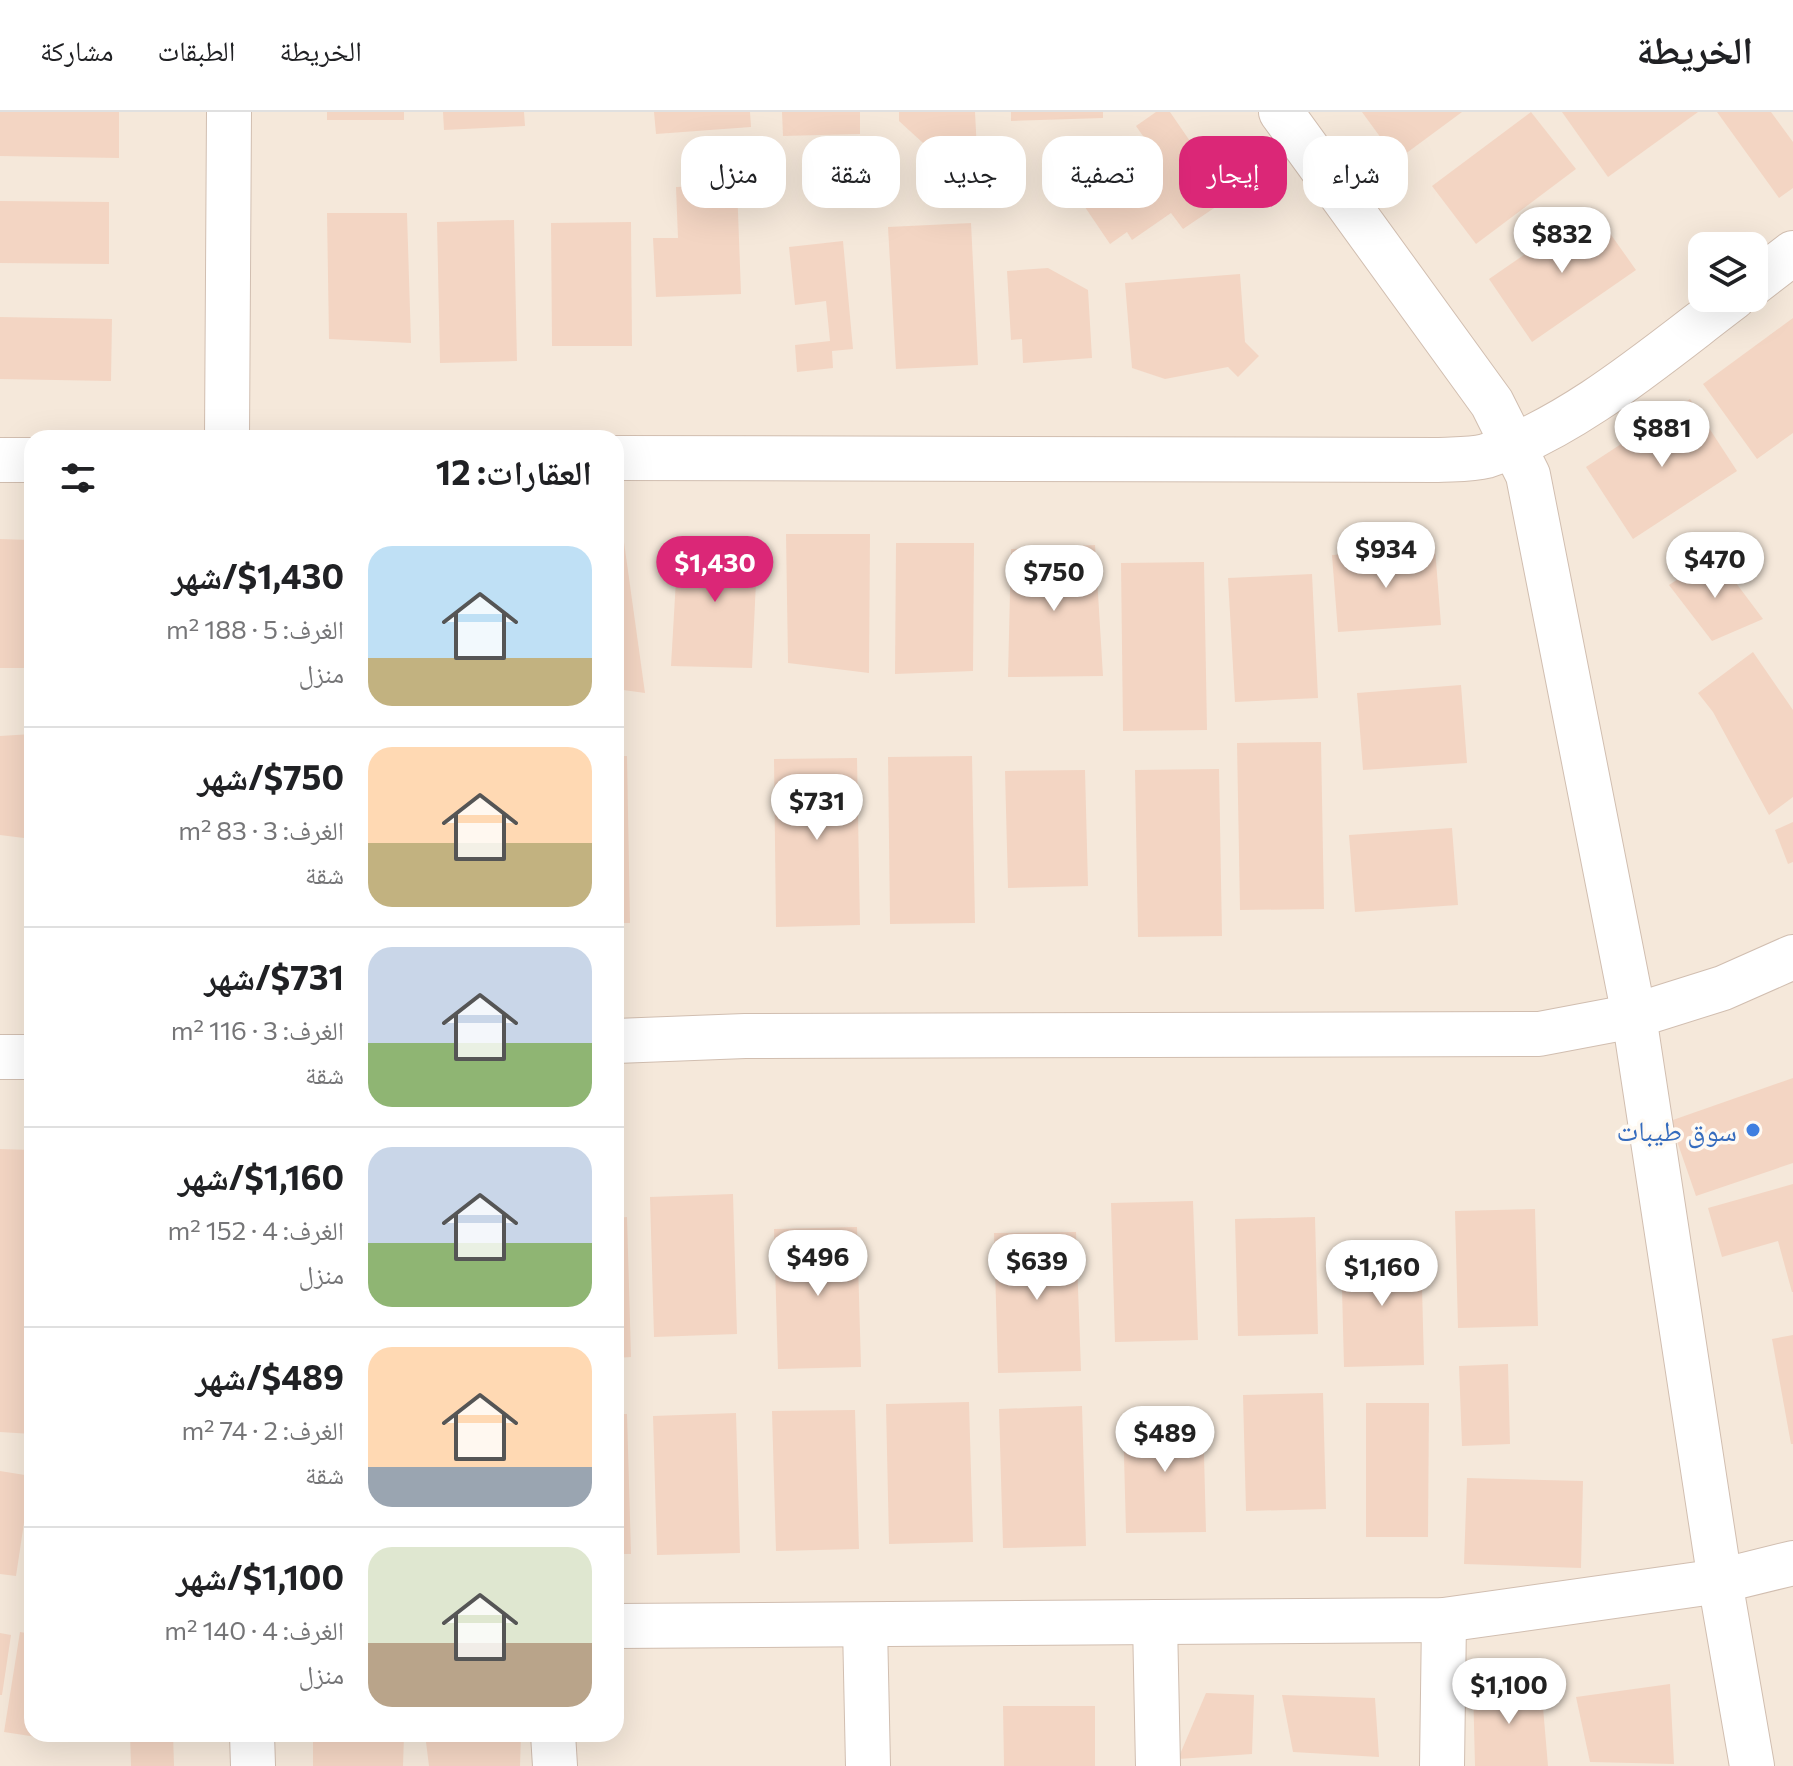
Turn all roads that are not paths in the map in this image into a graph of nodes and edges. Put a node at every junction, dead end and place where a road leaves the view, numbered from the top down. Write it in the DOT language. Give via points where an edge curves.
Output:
graph roads {
  1 [pos="229,112"];
  2 [pos="1281,112"];
  3 [pos="1793,253"];
  4 [pos="1768,272"];
  5 [pos="1714,312"];
  6 [pos="227,430"];
  7 [pos="1515,445"];
  8 [pos="624,458"];
  9 [pos="0,460"];
  10 [pos="24,460"];
  11 [pos="1793,957"];
  12 [pos="1634,1016"];
  13 [pos="624,1041"];
  14 [pos="0,1057"];
  15 [pos="24,1057"];
  16 [pos="1793,1563"];
  17 [pos="1720,1581"];
  18 [pos="1444,1620"];
  19 [pos="1155,1622"];
  20 [pos="624,1626"];
  21 [pos="865,1626"];
  22 [pos="252,1742"];
  23 [pos="554,1742"];
  24 [pos="253,1766"];
  25 [pos="555,1766"];
  26 [pos="868,1766"];
  27 [pos="1158,1766"];
  28 [pos="1442,1766"];
  29 [pos="1752,1766"];
  1 -- 6 [label="street"];
  2 -- 7 [label="street" via="1492,403"];
  3 -- 4 [label="street"];
  5 -- 7 [label="street" via="1605,394"];
  7 -- 8 [label="street" via="1482,457 1437,460"];
  7 -- 12 [label="street" via="1528,475"];
  9 -- 10 [label="street"];
  11 -- 12 [label="street" via="1723,988"];
  12 -- 13 [label="street" via="1539,1034 1431,1037 745,1036"];
  12 -- 17 [label="street"];
  14 -- 15 [label="street"];
  16 -- 17 [label="street"];
  17 -- 18 [label="street"];
  17 -- 29 [label="street"];
  18 -- 19 [label="street"];
  18 -- 28 [label="street"];
  19 -- 21 [label="street"];
  19 -- 27 [label="street"];
  20 -- 21 [label="street"];
  21 -- 26 [label="street"];
  22 -- 24 [label="street"];
  23 -- 25 [label="street"];
}
